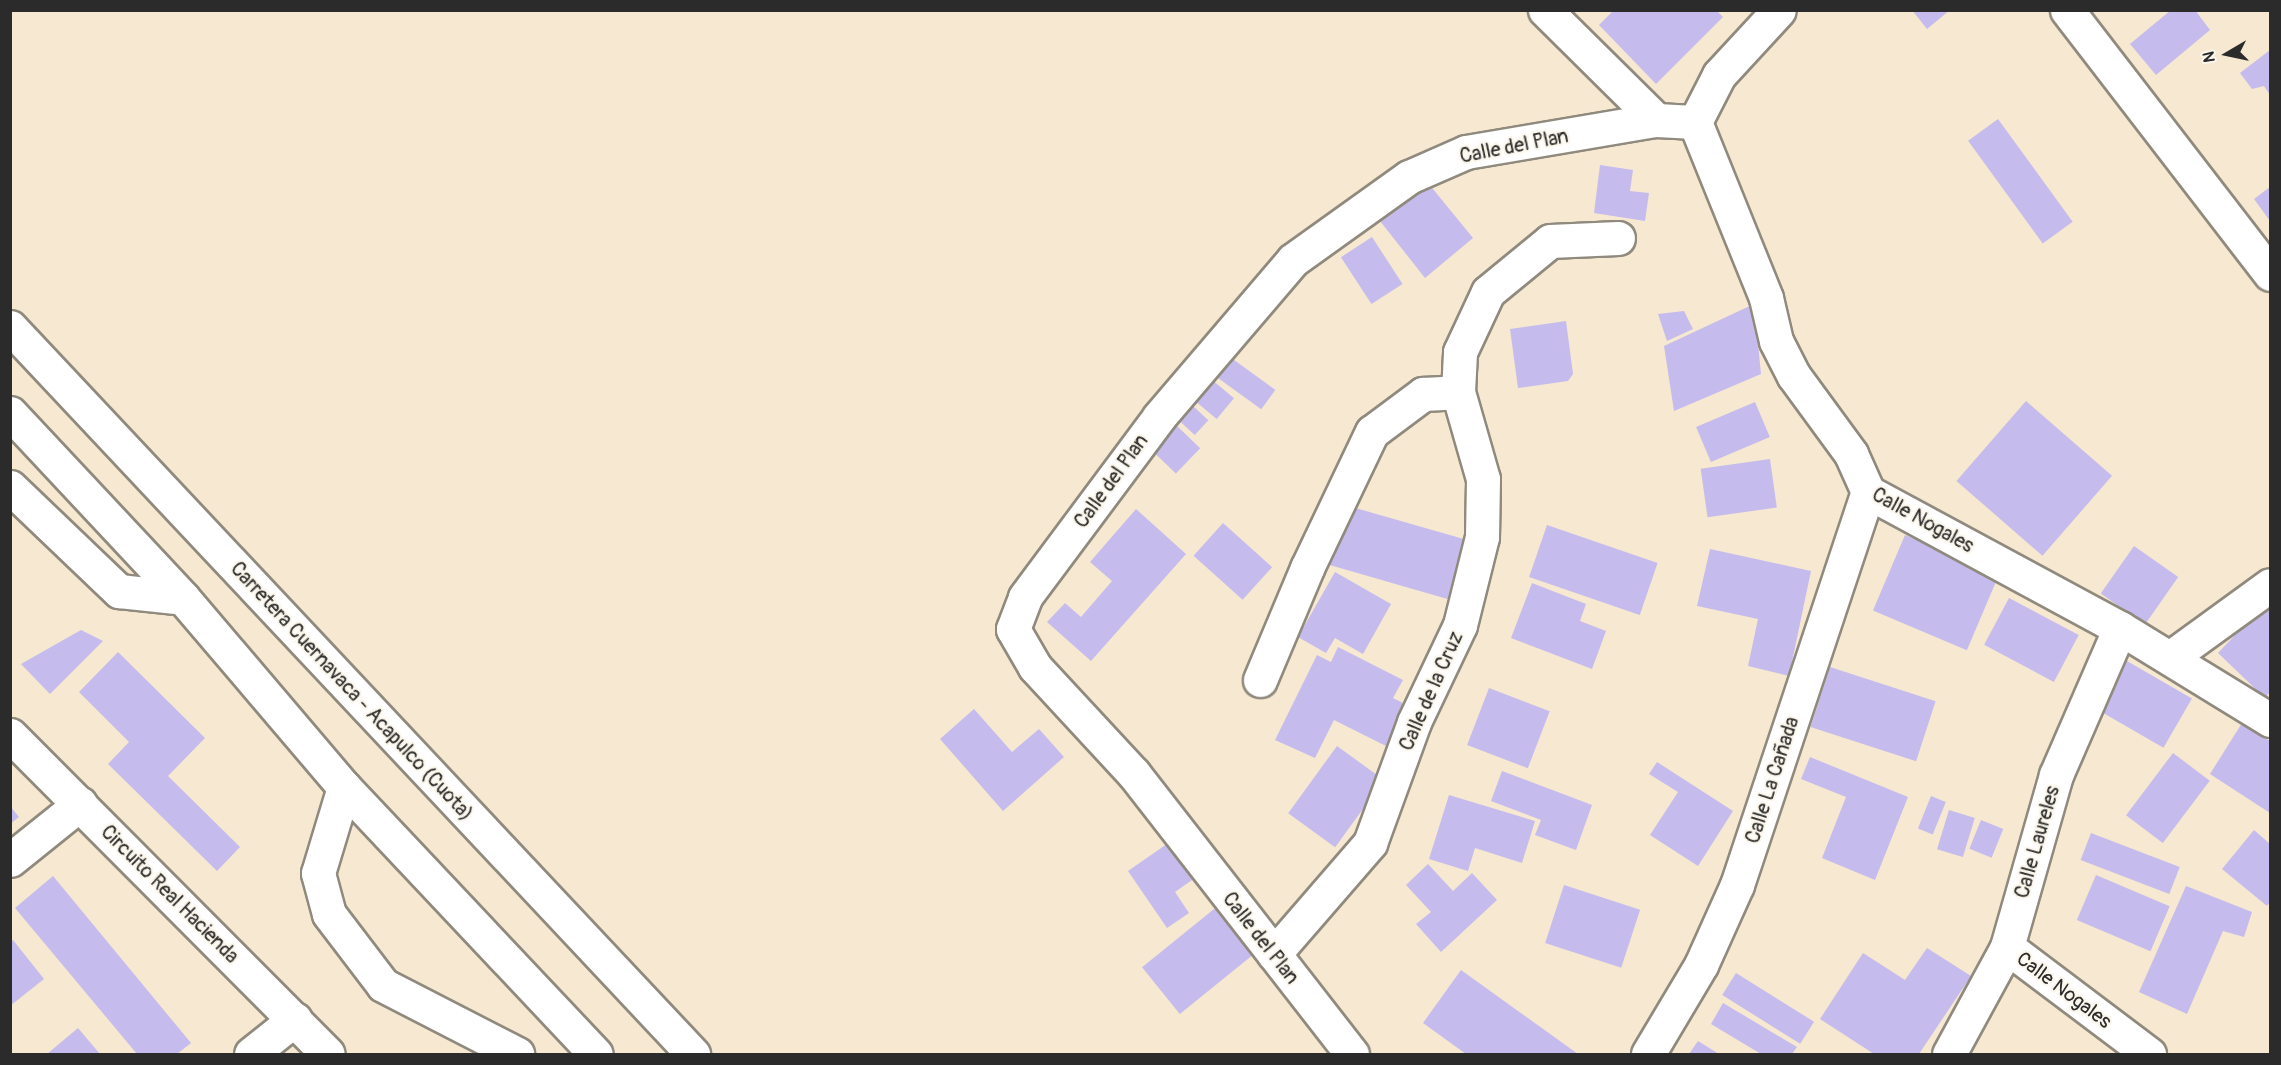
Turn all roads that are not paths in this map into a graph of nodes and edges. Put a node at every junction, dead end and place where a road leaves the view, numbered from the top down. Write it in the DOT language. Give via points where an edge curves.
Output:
graph roads {
  1 [pos="1545,10"];
  2 [pos="1779,10"];
  3 [pos="2067,10"];
  4 [pos="1656,120"];
  5 [pos="1695,122"];
  6 [pos="1618,238"];
  7 [pos="2271,274"];
  8 [pos="10,327"];
  9 [pos="1458,392"];
  10 [pos="10,413"];
  11 [pos="10,487"];
  12 [pos="1868,492"];
  13 [pos="2271,585"];
  14 [pos="183,598"];
  15 [pos="2120,627"];
  16 [pos="2171,657"];
  17 [pos="1260,680"];
  18 [pos="2271,720"];
  19 [pos="10,735"];
  20 [pos="344,787"];
  21 [pos="80,804"];
  22 [pos="10,860"];
  23 [pos="2007,947"];
  24 [pos="1274,954"];
  25 [pos="295,1019"];
  26 [pos="251,1054"];
  27 [pos="328,1054"];
  28 [pos="517,1054"];
  29 [pos="596,1054"];
  30 [pos="693,1054"];
  31 [pos="1352,1054"];
  32 [pos="1648,1054"];
  33 [pos="1949,1054"];
  34 [pos="2150,1054"];
  1 -- 4 [label="main road"];
  2 -- 5 [label="main road" via="1719,75"];
  3 -- 7 [label="main road"];
  4 -- 5 [label="main road, Calle del Plan"];
  4 -- 24 [label="main road, Calle del Plan" via="1466,152 1409,177 1293,260 1159,417 1025,597 1013,629 1035,667 1134,774"];
  5 -- 12 [label="main road, Calle Nogales" via="1766,298 1776,340 1794,376 1851,454"];
  6 -- 9 [label="main road, Calle de la Cruz" via="1550,241 1488,292 1460,352"];
  8 -- 30 [label="main road, Carretera Cuernavaca - Acapulco (Cuota)"];
  9 -- 17 [label="main road" via="1423,394 1372,432 1307,568"];
  9 -- 24 [label="main road, Calle de la Cruz" via="1483,479 1482,537 1460,625 1414,722 1370,843"];
  10 -- 14 [label="main road"];
  11 -- 14 [label="main road" via="119,591"];
  12 -- 15 [label="main road, Calle Nogales"];
  12 -- 32 [label="main road, Calle La Cañada" via="1737,885 1701,965"];
  13 -- 16 [label="main road"];
  14 -- 20 [label="main road"];
  15 -- 16 [label="main road, Calle Nogales"];
  15 -- 23 [label="main road, Calle Laureles" via="2056,776"];
  16 -- 18 [label="main road, Calle Nogales"];
  19 -- 21 [label="main road, Circuito Real Hacienda"];
  20 -- 28 [label="main road" via="318,873 329,914 383,985"];
  20 -- 29 [label="main road"];
  21 -- 22 [label="main road"];
  21 -- 25 [label="main road, Circuito Real Hacienda"];
  23 -- 33 [label="main road, Calle Laureles"];
  23 -- 34 [label="main road, Calle Nogales"];
  24 -- 31 [label="main road, Calle del Plan"];
  25 -- 26 [label="main road"];
  25 -- 27 [label="main road, Circuito Real Hacienda"];
}
